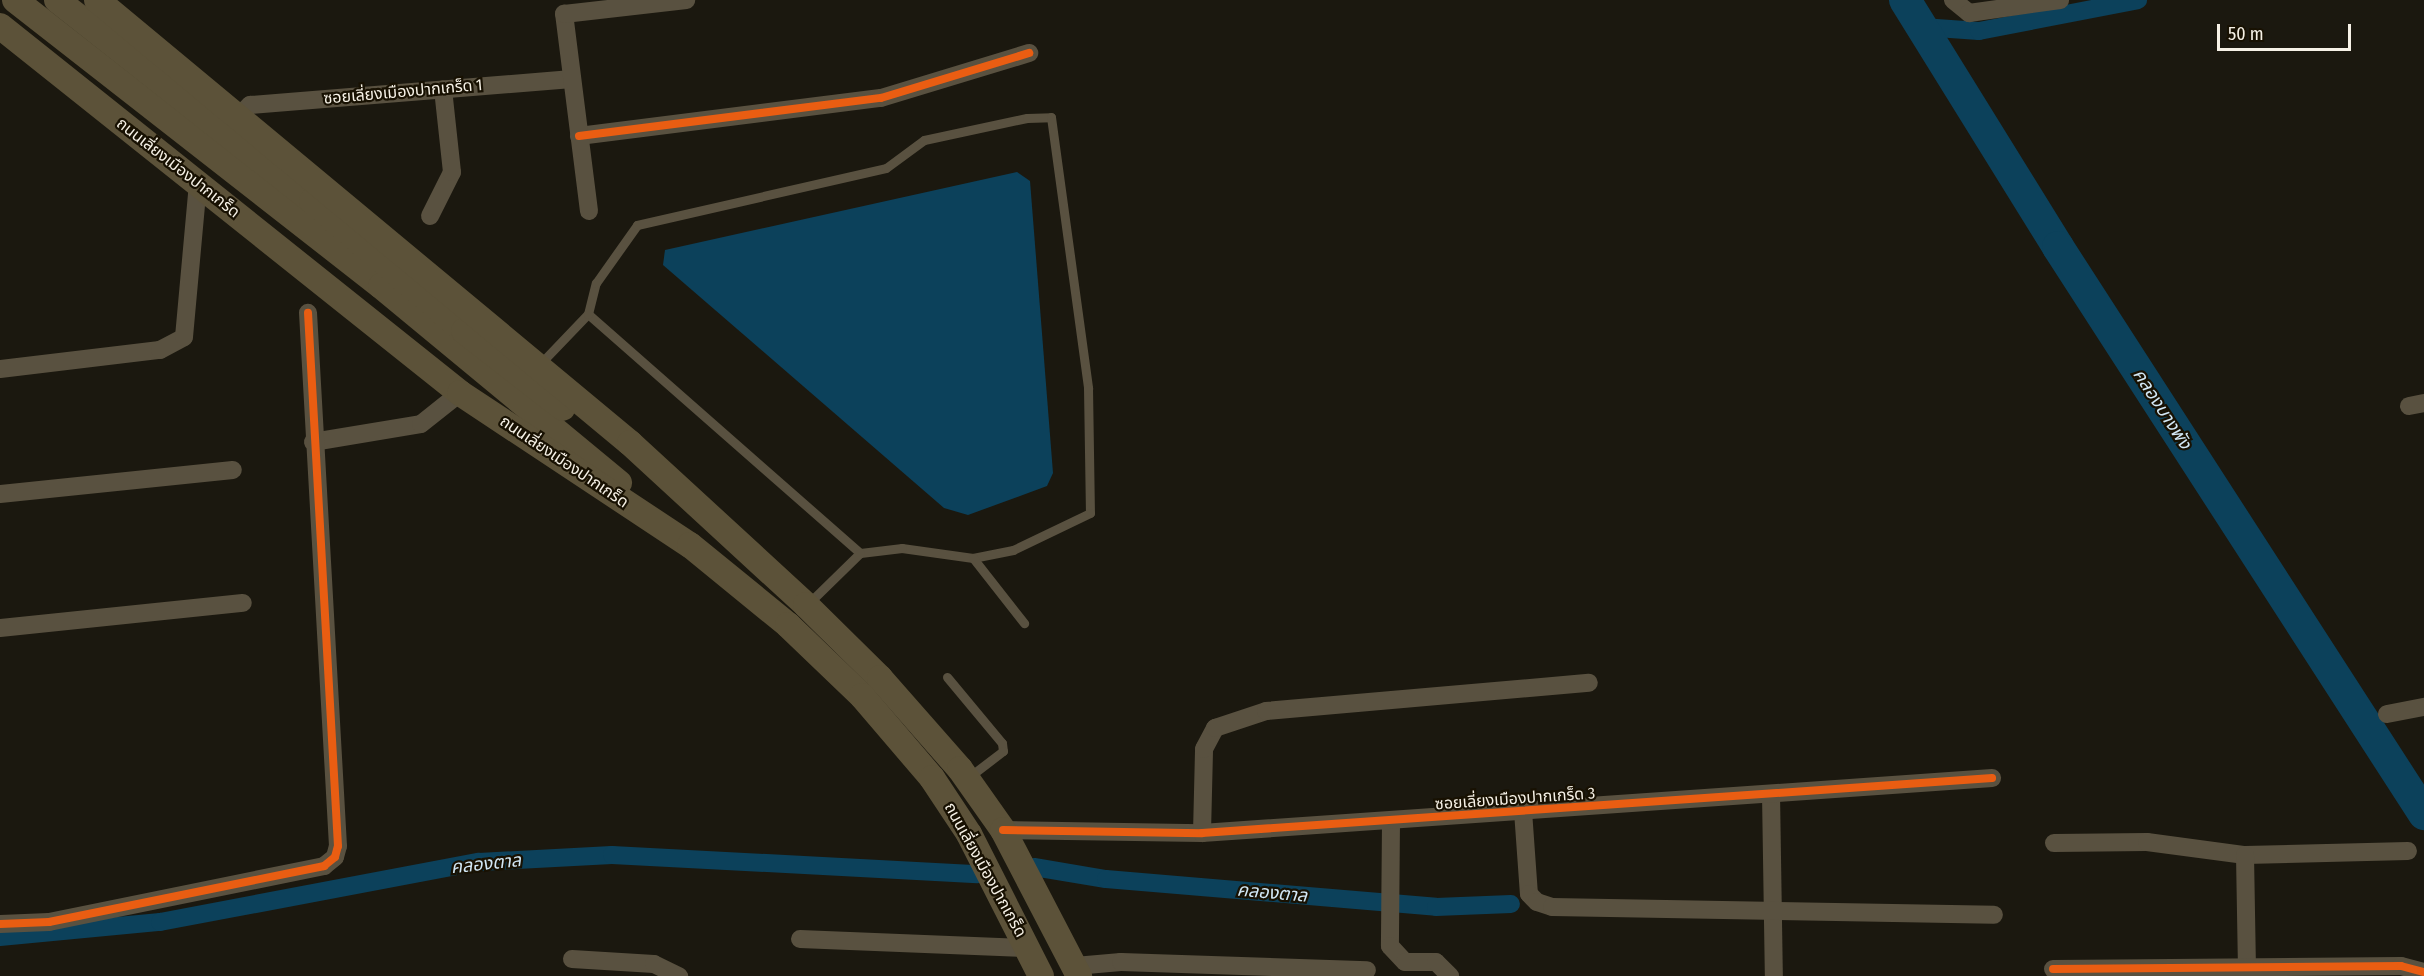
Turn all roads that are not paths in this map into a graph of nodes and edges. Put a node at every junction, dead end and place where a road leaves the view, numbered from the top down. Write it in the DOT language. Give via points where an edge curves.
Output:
graph roads {
  1 [pos="15,0"];
  2 [pos="57,0"];
  3 [pos="97,0"];
  4 [pos="686,0"];
  5 [pos="1953,0"];
  6 [pos="2060,0"];
  7 [pos="0,26"];
  8 [pos="1029,52"];
  9 [pos="572,79"];
  10 [pos="443,89"];
  11 [pos="239,116"];
  12 [pos="579,136"];
  13 [pos="198,184"];
  14 [pos="589,211"];
  15 [pos="430,216"];
  16 [pos="385,277"];
  17 [pos="308,313"];
  18 [pos="588,314"];
  19 [pos="538,366"];
  20 [pos="0,369"];
  21 [pos="460,393"];
  22 [pos="314,442"];
  23 [pos="233,470"];
  24 [pos="0,494"];
  25 [pos="700,508"];
  26 [pos="690,545"];
  27 [pos="860,553"];
  28 [pos="973,558"];
  29 [pos="243,603"];
  30 [pos="806,605"];
  31 [pos="1024,623"];
  32 [pos="0,628"];
  33 [pos="947,677"];
  34 [pos="1589,683"];
  35 [pos="2424,707"];
  36 [pos="2387,714"];
  37 [pos="967,778"];
  38 [pos="1992,778"];
  39 [pos="1771,794"];
  40 [pos="1523,811"];
  41 [pos="1391,822"];
  42 [pos="1003,830"];
  43 [pos="1202,833"];
  44 [pos="2054,843"];
  45 [pos="2408,851"];
  46 [pos="2245,855"];
  47 [pos="1773,912"];
  48 [pos="1994,915"];
  49 [pos="0,924"];
  50 [pos="800,939"];
  51 [pos="1029,948"];
  52 [pos="572,958"];
  53 [pos="2247,965"];
  54 [pos="2053,969"];
  55 [pos="1367,970"];
  56 [pos="1077,971"];
  57 [pos="2424,972"];
  58 [pos="679,976"];
  59 [pos="1041,976"];
  60 [pos="1450,976"];
  61 [pos="1774,976"];
  1 -- 16 [label="main road"];
  2 -- 16 [label="main road" via="312,201"];
  3 -- 11 [label="main road, ถนนเลี่ยงเมืองปากเกร็ด"];
  4 -- 9 [label="street" via="564,14"];
  5 -- 6 [label="street" via="1969,13"];
  7 -- 13 [label="main road, ถนนเลี่ยงเมืองปากเกร็ด"];
  8 -- 12 [label="street" via="881,98"];
  9 -- 10 [label="street, ซอยเลี่ยงเมืองปากเกร็ด 1"];
  9 -- 12 [label="street"];
  10 -- 11 [label="street, ซอยเลี่ยงเมืองปากเกร็ด 1" via="250,105"];
  10 -- 15 [label="street" via="452,172"];
  11 -- 19 [label="main road, ถนนเลี่ยงเมืองปากเกร็ด"];
  12 -- 14 [label="street"];
  13 -- 20 [label="street" via="184,337 160,350"];
  13 -- 21 [label="main road, ถนนเลี่ยงเมืองปากเกร็ด"];
  16 -- 25 [label="main road"];
  16 -- 26 [label="main road"];
  17 -- 22 [label="street"];
  18 -- 19 [label="lane"];
  18 -- 27 [label="lane"];
  18 -- 28 [label="lane" via="596,283 637,225 886,168 924,140 1028,118 1051,117 1088,388 1092,506 1082,520 1013,550"];
  19 -- 25 [label="main road, ถนนเลี่ยงเมืองปากเกร็ด"];
  21 -- 22 [label="street" via="421,424"];
  21 -- 26 [label="main road, ถนนเลี่ยงเมืองปากเกร็ด"];
  22 -- 49 [label="street" via="338,846 335,857 324,866 49,922"];
  23 -- 24 [label="street"];
  25 -- 30 [label="main road, ถนนเลี่ยงเมืองปากเกร็ด"];
  26 -- 51 [label="main road, ถนนเลี่ยงเมืองปากเกร็ด" via="788,625 862,696 932,778 969,834"];
  27 -- 28 [label="lane" via="902,548"];
  27 -- 30 [label="lane"];
  28 -- 31 [label="lane"];
  29 -- 32 [label="street"];
  30 -- 37 [label="main road, ถนนเลี่ยงเมืองปากเกร็ด" via="880,678"];
  33 -- 37 [label="lane" via="1002,743 1003,751"];
  34 -- 43 [label="street" via="1266,711 1215,728 1204,748"];
  35 -- 36 [label="street"];
  37 -- 42 [label="main road, ถนนเลี่ยงเมืองปากเกร็ด"];
  38 -- 39 [label="street, ซอยเลี่ยงเมืองปากเกร็ด 3"];
  39 -- 40 [label="street, ซอยเลี่ยงเมืองปากเกร็ด 3"];
  39 -- 47 [label="street"];
  40 -- 41 [label="street, ซอยเลี่ยงเมืองปากเกร็ด 3"];
  40 -- 47 [label="street" via="1529,894 1537,902 1552,907"];
  41 -- 43 [label="street, ซอยเลี่ยงเมืองปากเกร็ด 3"];
  41 -- 60 [label="street" via="1390,946 1405,962 1436,962"];
  42 -- 43 [label="street, ซอยเลี่ยงเมืองปากเกร็ด 3"];
  42 -- 56 [label="main road, ถนนเลี่ยงเมืองปากเกร็ด"];
  44 -- 46 [label="street" via="2147,842"];
  45 -- 46 [label="street"];
  46 -- 53 [label="street"];
  47 -- 48 [label="street"];
  47 -- 61 [label="street"];
  50 -- 51 [label="street"];
  51 -- 59 [label="main road, ถนนเลี่ยงเมืองปากเกร็ด"];
  52 -- 58 [label="street" via="654,964"];
  53 -- 54 [label="street"];
  53 -- 57 [label="street" via="2401,966"];
  55 -- 56 [label="street" via="1121,962"];
}
